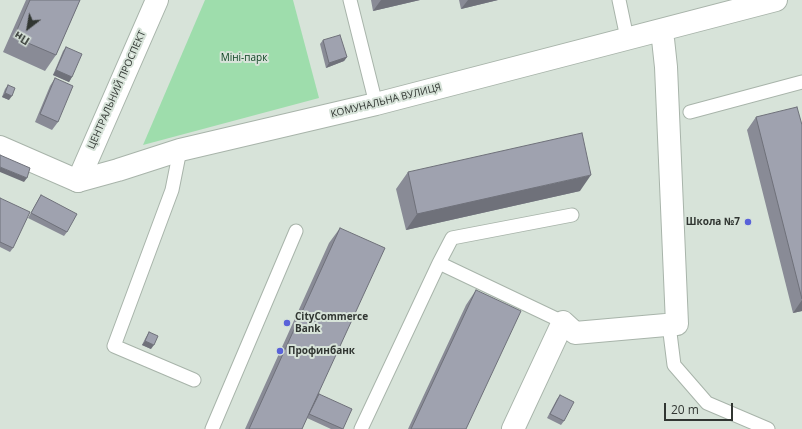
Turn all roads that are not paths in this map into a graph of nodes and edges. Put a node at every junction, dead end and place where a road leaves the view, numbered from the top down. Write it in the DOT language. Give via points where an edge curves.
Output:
graph roads {
  1 [pos="157,0"];
  2 [pos="350,0"];
  3 [pos="619,0"];
  4 [pos="776,0"];
  5 [pos="662,30"];
  6 [pos="627,38"];
  7 [pos="802,82"];
  8 [pos="376,104"];
  9 [pos="690,112"];
  10 [pos="0,147"];
  11 [pos="180,150"];
  12 [pos="78,181"];
  13 [pos="572,215"];
  14 [pos="296,231"];
  15 [pos="439,263"];
  16 [pos="563,322"];
  17 [pos="669,325"];
  18 [pos="194,380"];
  19 [pos="212,429"];
  20 [pos="361,429"];
  21 [pos="513,429"];
  22 [pos="768,429"];
  1 -- 12 [label="street, ЦЕНТРАЛЬНИЙ ПРОСПЕКТ"];
  2 -- 8 [label="lane"];
  3 -- 6 [label="lane"];
  4 -- 5 [label="street, КОМУНАЛЬНА ВУЛИЦЯ"];
  5 -- 6 [label="street, КОМУНАЛЬНА ВУЛИЦЯ"];
  5 -- 17 [label="street" via="666,67 677,324"];
  6 -- 8 [label="street, КОМУНАЛЬНА ВУЛИЦЯ"];
  7 -- 9 [label="lane"];
  8 -- 11 [label="street, КОМУНАЛЬНА ВУЛИЦЯ"];
  10 -- 12 [label="street"];
  11 -- 12 [label="street, КОМУНАЛЬНА ВУЛИЦЯ"];
  11 -- 18 [label="lane" via="172,190 114,346"];
  13 -- 15 [label="lane" via="452,238"];
  14 -- 19 [label="lane"];
  15 -- 16 [label="lane"];
  15 -- 20 [label="lane"];
  16 -- 17 [label="street" via="575,332"];
  16 -- 21 [label="street"];
  17 -- 22 [label="lane" via="674,365 707,403"];
}
